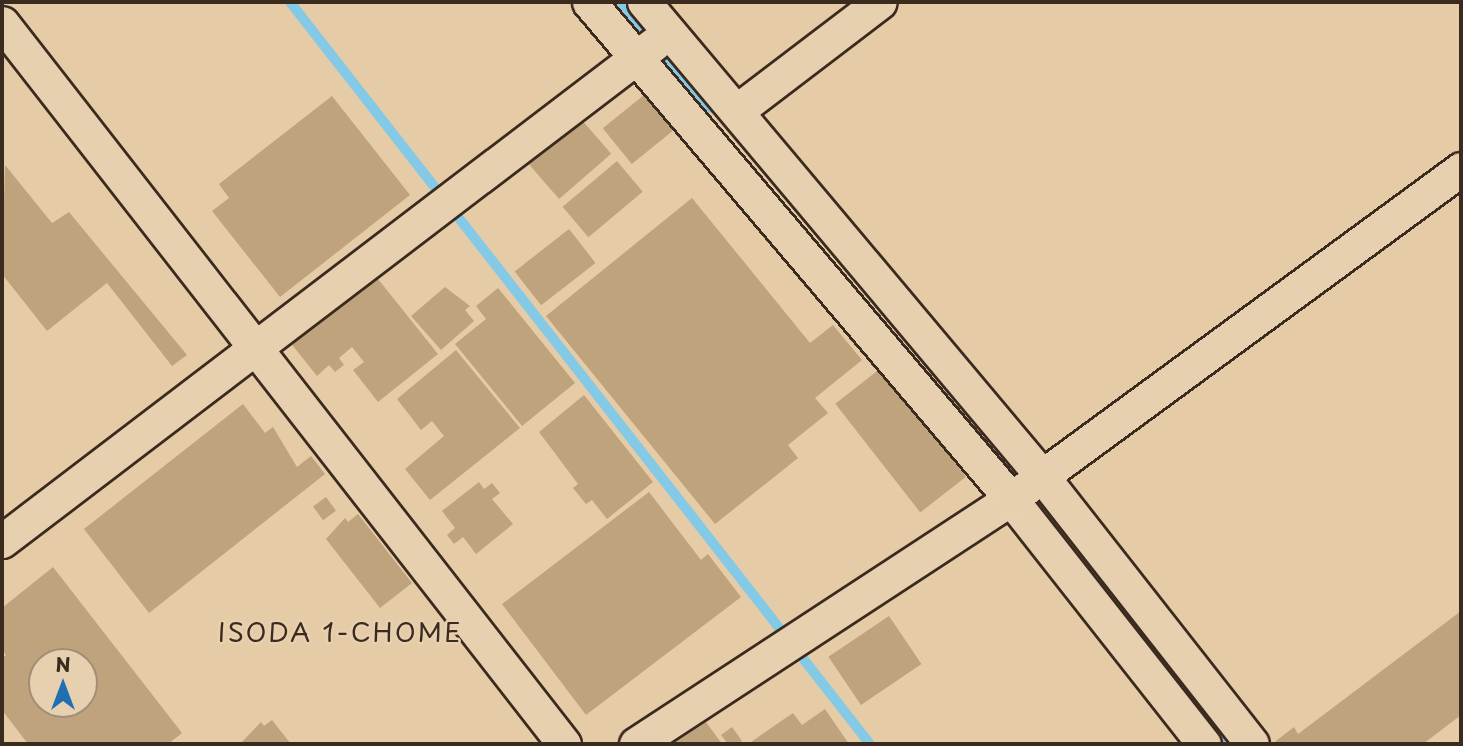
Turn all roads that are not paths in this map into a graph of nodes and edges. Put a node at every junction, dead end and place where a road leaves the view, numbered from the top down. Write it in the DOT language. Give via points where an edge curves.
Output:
graph roads {
  1 [pos="9,2"];
  2 [pos="589,2"];
  3 [pos="644,2"];
  4 [pos="880,2"];
  5 [pos="2,8"];
  6 [pos="2,23"];
  7 [pos="671,32"];
  8 [pos="635,57"];
  9 [pos="738,110"];
  10 [pos="1461,169"];
  11 [pos="255,347"];
  12 [pos="1042,476"];
  13 [pos="1011,499"];
  14 [pos="2,541"];
  15 [pos="564,744"];
  16 [pos="636,744"];
  17 [pos="1204,744"];
  18 [pos="1252,744"];
  1 -- 5 [label="street"];
  2 -- 8 [label="street"];
  3 -- 7 [label="street"];
  4 -- 9 [label="street"];
  6 -- 11 [label="street"];
  7 -- 8 [label="street"];
  7 -- 9 [label="street"];
  8 -- 11 [label="street"];
  8 -- 13 [label="street"];
  9 -- 12 [label="street"];
  10 -- 12 [label="street"];
  11 -- 14 [label="street"];
  11 -- 15 [label="street"];
  12 -- 13 [label="street"];
  12 -- 18 [label="street"];
  13 -- 16 [label="street"];
  13 -- 17 [label="street"];
}
